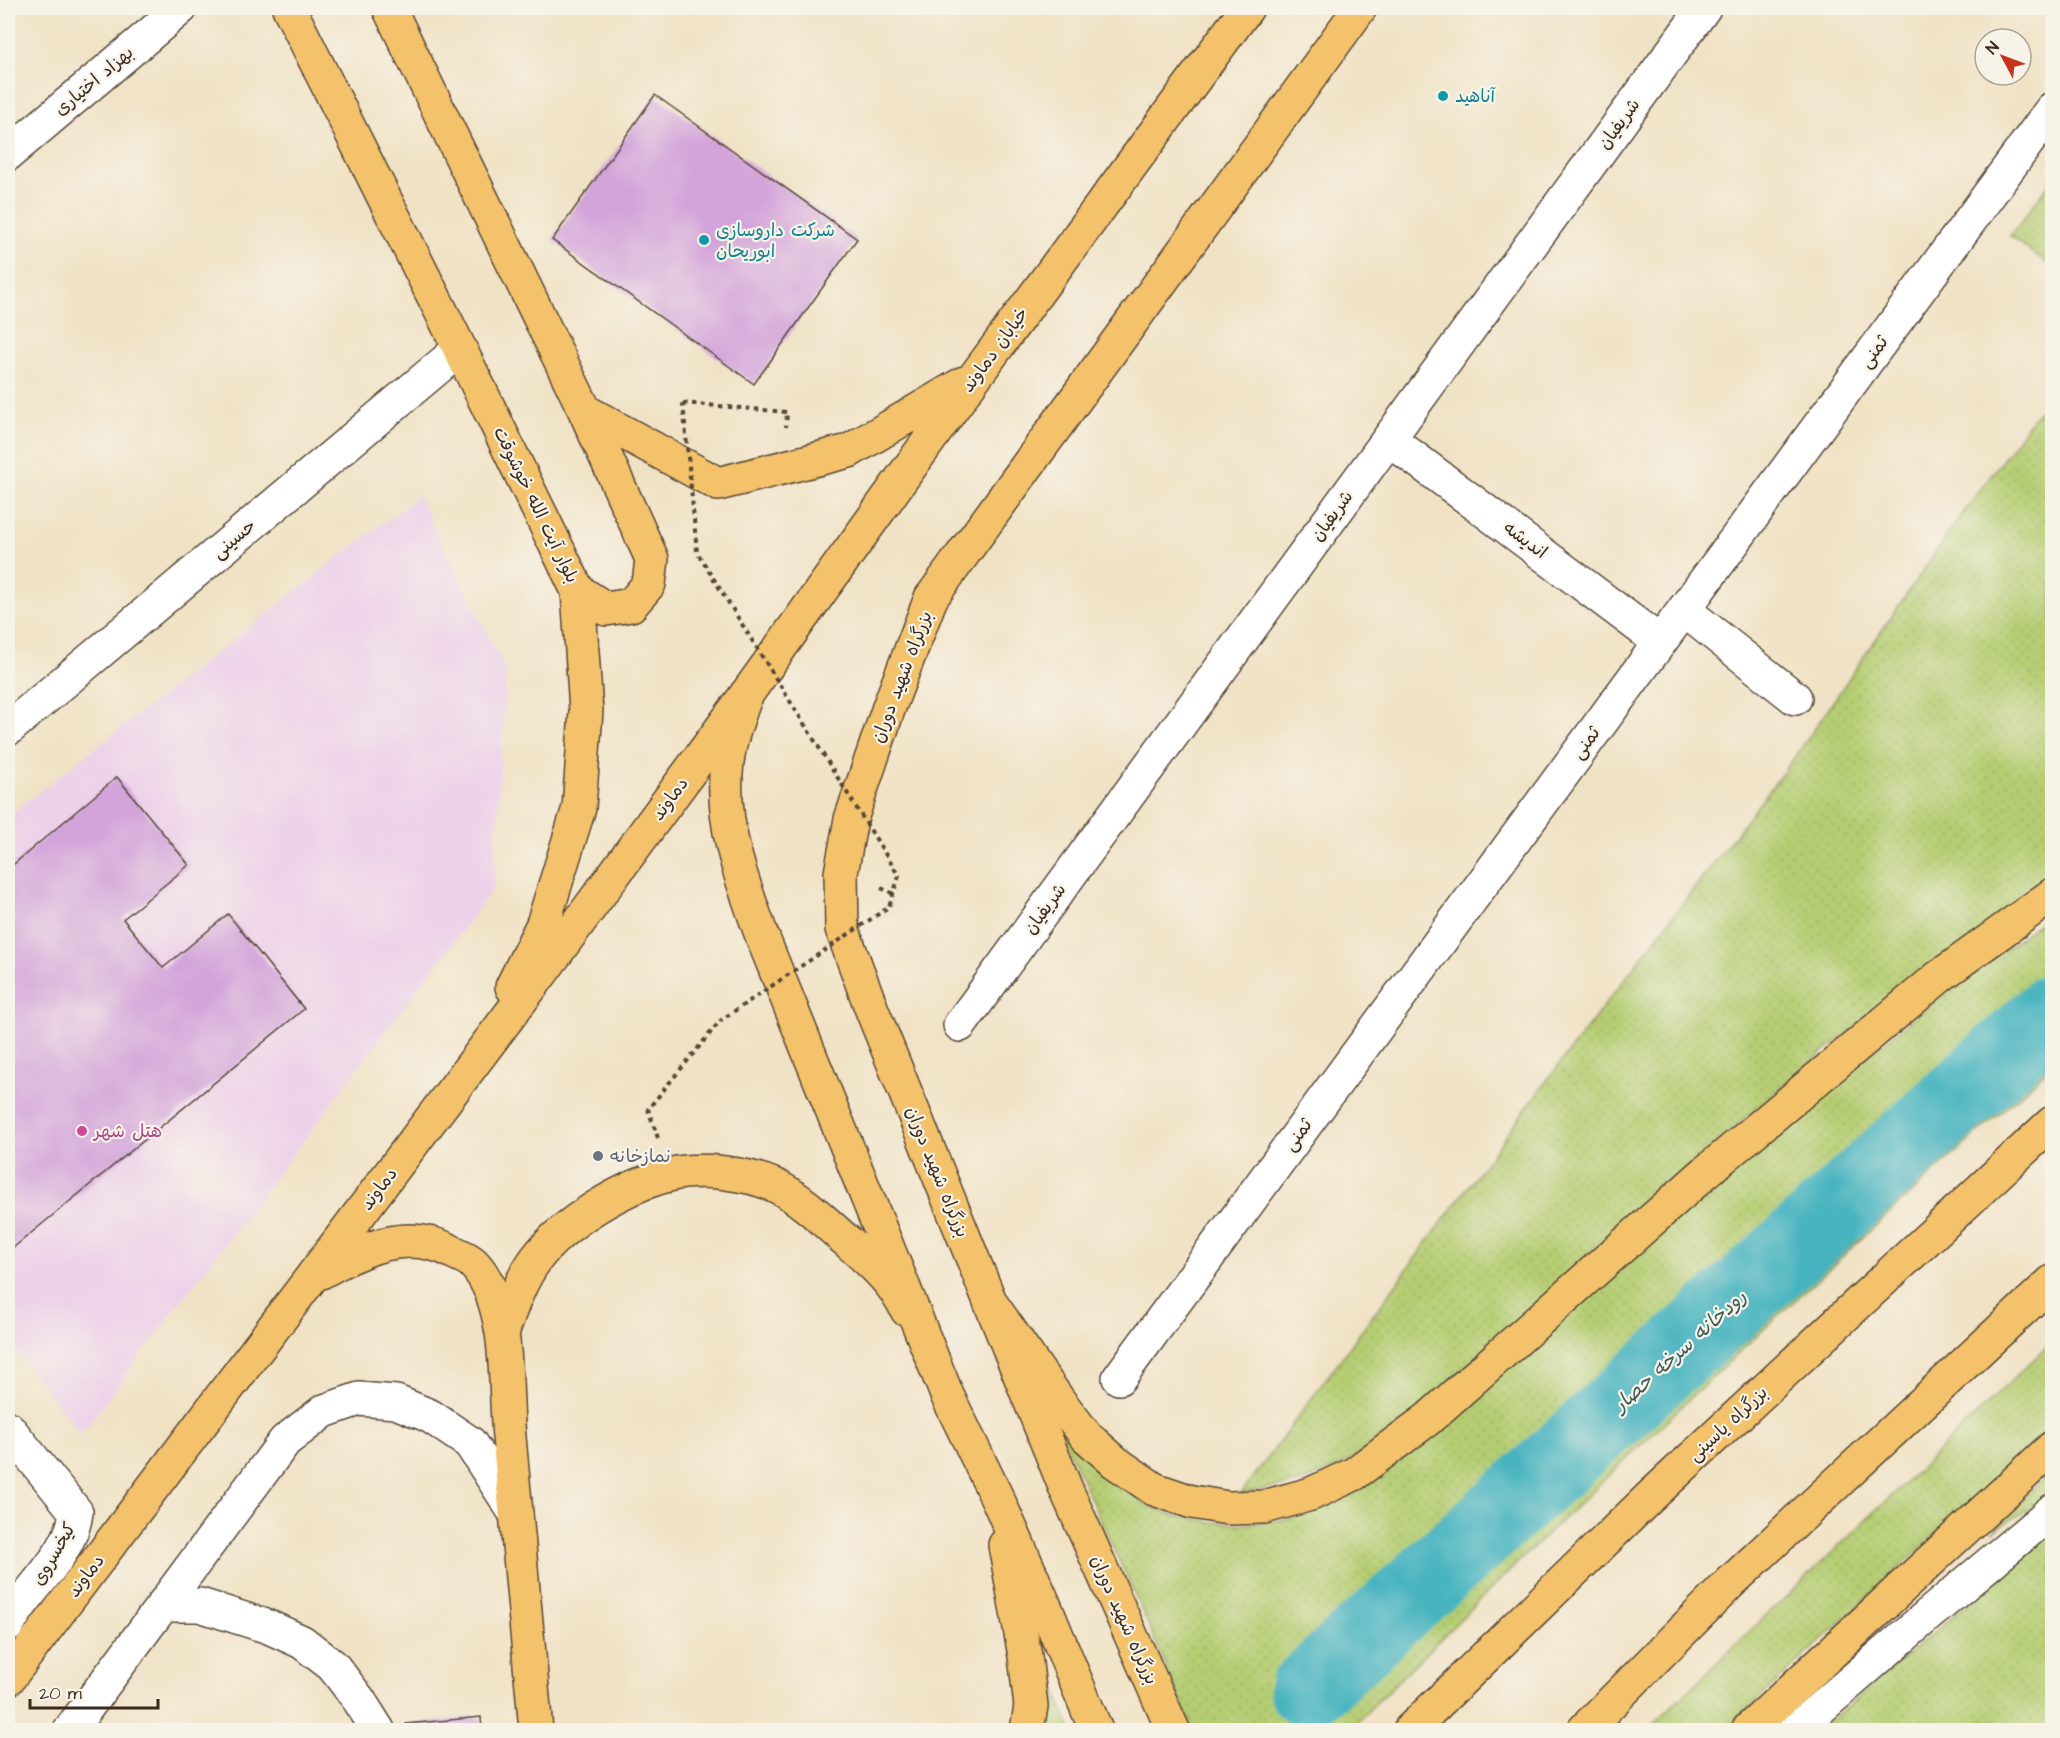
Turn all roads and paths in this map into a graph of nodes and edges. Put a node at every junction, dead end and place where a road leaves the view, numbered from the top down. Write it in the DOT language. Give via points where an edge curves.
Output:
graph roads {
  1 [pos="181,8"];
  2 [pos="289,8"];
  3 [pos="389,8"];
  4 [pos="1247,8"];
  5 [pos="1360,8"];
  6 [pos="1704,8"];
  7 [pos="2052,109"];
  8 [pos="8,154"];
  9 [pos="460,349"];
  10 [pos="974,378"];
  11 [pos="585,411"];
  12 [pos="787,412"];
  13 [pos="1389,439"];
  14 [pos="578,591"];
  15 [pos="1684,610"];
  16 [pos="1660,642"];
  17 [pos="746,695"];
  18 [pos="1795,698"];
  19 [pos="8,729"];
  20 [pos="2052,895"];
  21 [pos="960,1025"];
  22 [pos="474,1064"];
  23 [pos="648,1109"];
  24 [pos="2052,1123"];
  25 [pos="312,1278"];
  26 [pos="2052,1282"];
  27 [pos="990,1302"];
  28 [pos="502,1333"];
  29 [pos="1119,1378"];
  30 [pos="947,1395"];
  31 [pos="8,1428"];
  32 [pos="2052,1448"];
  33 [pos="999,1502"];
  34 [pos="2052,1511"];
  35 [pos="516,1514"];
  36 [pos="164,1605"];
  37 [pos="8,1625"];
  38 [pos="8,1679"];
  39 [pos="70,1731"];
  40 [pos="378,1731"];
  41 [pos="536,1731"];
  42 [pos="1027,1731"];
  43 [pos="1096,1731"];
  44 [pos="1173,1731"];
  45 [pos="1410,1731"];
  46 [pos="1584,1731"];
  47 [pos="1748,1731"];
  48 [pos="1795,1731"];
  1 -- 8 [label="street, بهزاد اختیاری"];
  2 -- 9 [label="main road, بلوار آیت الله خوشوقت"];
  3 -- 11 [label="main road"];
  4 -- 10 [label="main road, خیابان دماوند"];
  5 -- 27 [label="main road, بزرگراه شهید دوران" via="931,598 851,819 841,873 842,929"];
  6 -- 13 [label="street, شریفیان"];
  7 -- 15 [label="street, ثمنی"];
  9 -- 14 [label="main road, بلوار آیت الله خوشوقت"];
  9 -- 19 [label="street, حسینی"];
  10 -- 11 [label="main road" via="849,451 718,484"];
  10 -- 17 [label="main road, خیابان دماوند"];
  11 -- 14 [label="main road" via="652,559 649,584 631,605 606,609"];
  12 -- 23 [label="path, bridge" via="683,403 697,552 899,876 889,908 721,1020"];
  13 -- 16 [label="street, اندیشه"];
  13 -- 21 [label="street, شریفیان"];
  14 -- 22 [label="main road, بلوار آیت الله خوشوقت" via="586,711 579,808 543,924"];
  15 -- 16 [label="street, ثمنی"];
  15 -- 18 [label="street"];
  16 -- 29 [label="street, ثمنی"];
  17 -- 22 [label="main road, دماوند"];
  17 -- 30 [label="main road" via="727,760 728,830 736,862 762,936"];
  20 -- 27 [label="main road" via="1940,976 1707,1171 1428,1419 1354,1474 1311,1494 1264,1507 1228,1508 1192,1502 1154,1489 1087,1437"];
  22 -- 25 [label="main road, دماوند"];
  24 -- 45 [label="main road, بزرگراه یاسینی" via="1658,1489"];
  25 -- 28 [label="main road" via="353,1254 386,1242 444,1247 472,1262 485,1279"];
  25 -- 38 [label="main road, دماوند"];
  26 -- 46 [label="main road" via="1731,1582"];
  27 -- 44 [label="main road, بزرگراه شهید دوران" via="1066,1490"];
  28 -- 30 [label="main road" via="536,1259 588,1213 646,1182 670,1174 726,1174 776,1186 854,1248 900,1294"];
  28 -- 35 [label="main road"];
  30 -- 33 [label="main road"];
  31 -- 37 [label="street, کیخسروی" via="76,1512 62,1547"];
  32 -- 47 [label="main road"];
  33 -- 42 [label="main road" via="1025,1656 1031,1706"];
  33 -- 43 [label="main road"];
  34 -- 48 [label="street"];
  35 -- 36 [label="street" via="470,1443 430,1416 396,1402 359,1399 324,1411 285,1441"];
  35 -- 41 [label="main road"];
  36 -- 39 [label="street"];
  36 -- 40 [label="street" via="200,1605 302,1642 333,1666"];
}
